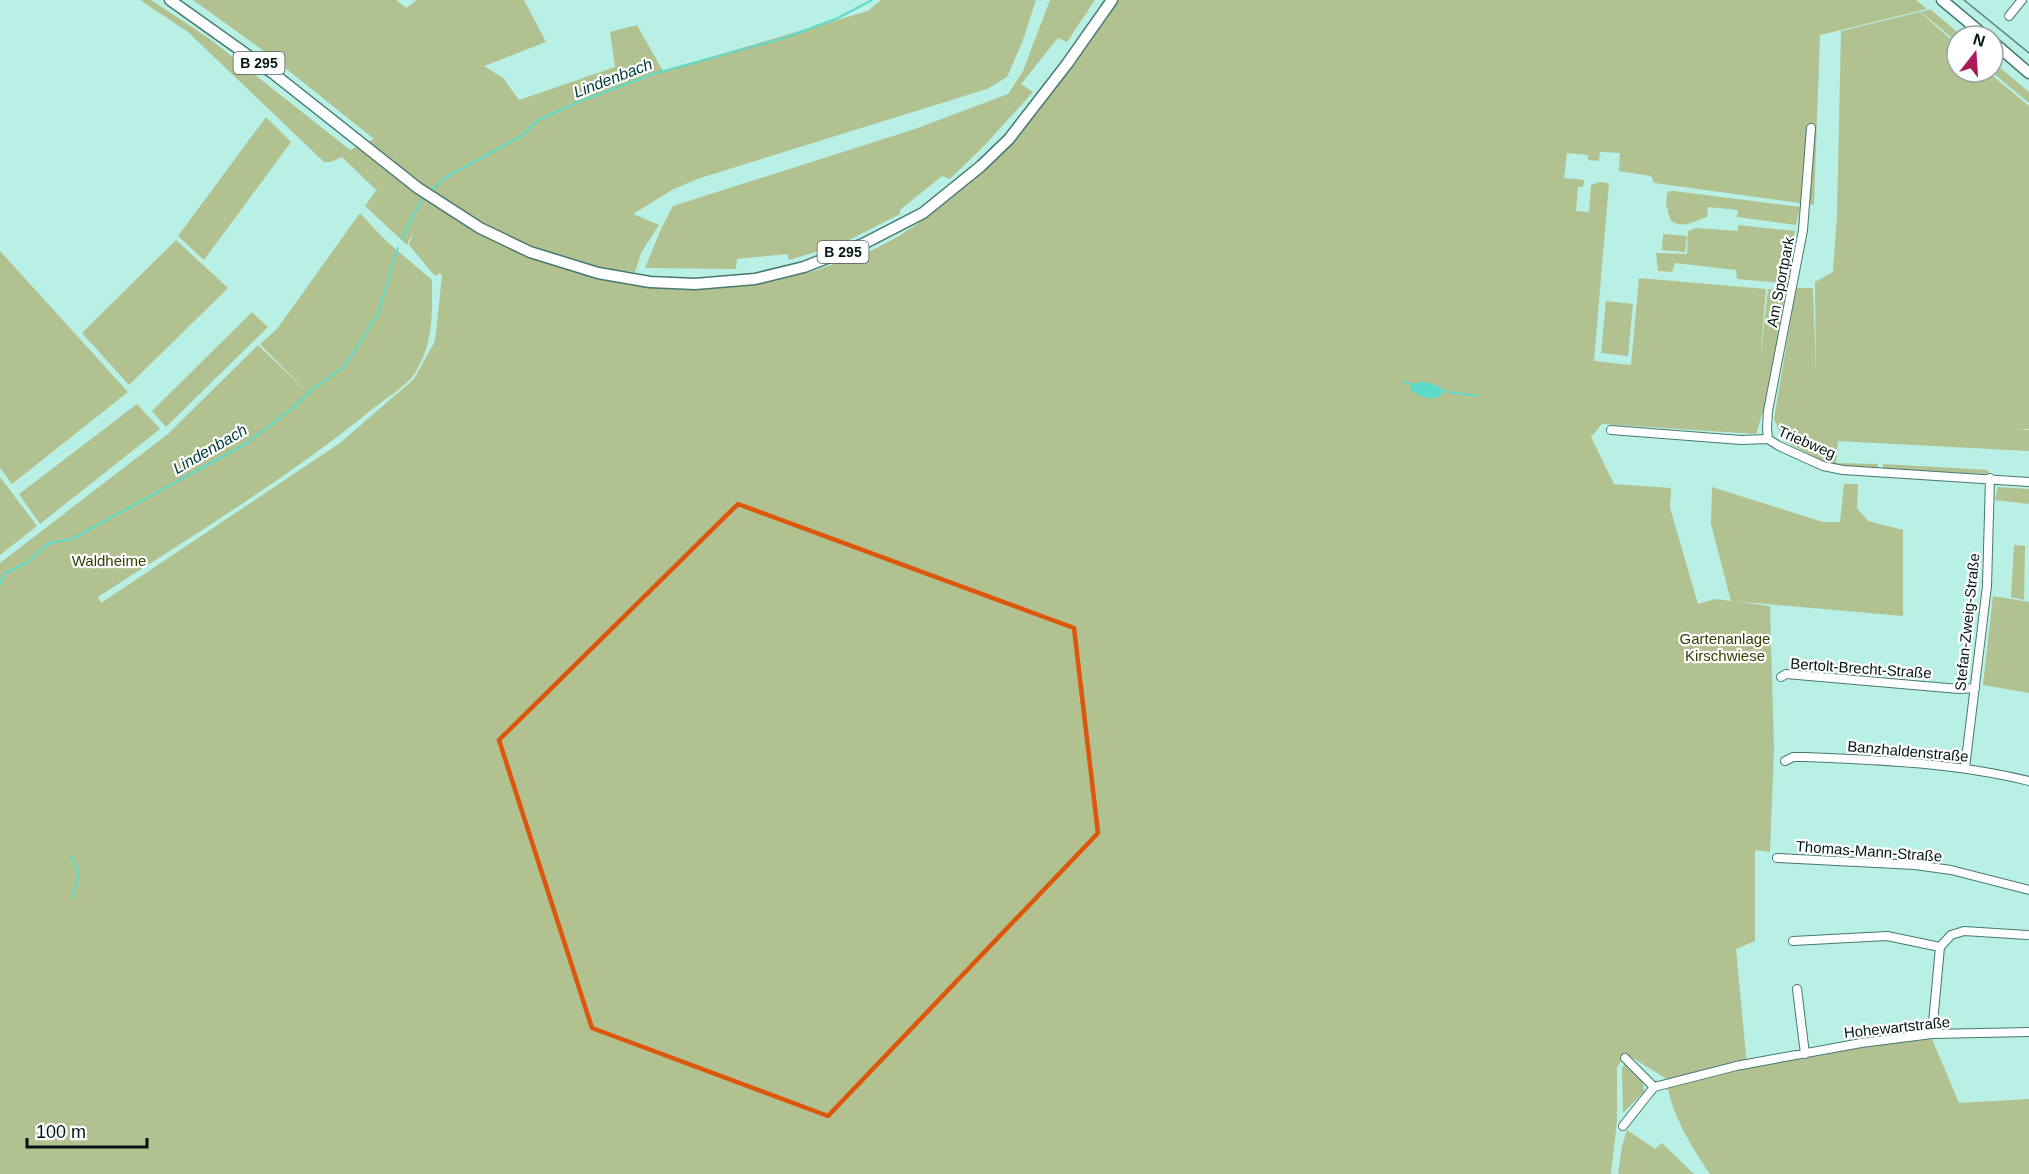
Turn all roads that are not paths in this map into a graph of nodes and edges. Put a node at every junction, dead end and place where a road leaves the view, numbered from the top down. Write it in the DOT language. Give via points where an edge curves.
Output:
graph roads {
  1 [pos="170,0"];
  2 [pos="1112,0"];
  3 [pos="1942,0"];
  4 [pos="2022,0"];
  5 [pos="2009,16"];
  6 [pos="1971,24"];
  7 [pos="2005,52"];
  8 [pos="2029,73"];
  9 [pos="1811,128"];
  10 [pos="1611,430"];
  11 [pos="1768,439"];
  12 [pos="1990,478"];
  13 [pos="2029,482"];
  14 [pos="1781,677"];
  15 [pos="1974,688"];
  16 [pos="1785,761"];
  17 [pos="1965,768"];
  18 [pos="2029,781"];
  19 [pos="1777,858"];
  20 [pos="2029,890"];
  21 [pos="2027,935"];
  22 [pos="1793,941"];
  23 [pos="1940,947"];
  24 [pos="1797,989"];
  25 [pos="2029,1032"];
  26 [pos="1932,1034"];
  27 [pos="1805,1053"];
  28 [pos="1625,1058"];
  29 [pos="1654,1087"];
  30 [pos="1623,1126"];
  1 -- 2 [label="main road, B 295" via="231,42 425,193 480,228 568,265 670,284 755,279 804,267 907,222 937,202 1009,139"];
  3 -- 6 [label="main road"];
  4 -- 5 [label="street"];
  7 -- 8 [label="main road"];
  9 -- 11 [label="street, Am Sportpark" via="1803,230 1768,411"];
  10 -- 11 [label="street, Triebweg" via="1732,440"];
  11 -- 12 [label="street, Triebweg" via="1823,466"];
  12 -- 13 [label="street, Triebweg"];
  12 -- 15 [label="street, Stefan-Zweig-Straße" via="1987,586"];
  14 -- 15 [label="street, Bertolt-Brecht-Straße" via="1786,674"];
  15 -- 17 [label="street, Stefan-Zweig-Straße"];
  16 -- 17 [label="street, Banzhaldenstraße" via="1804,757"];
  17 -- 18 [label="street, Banzhaldenstraße"];
  19 -- 20 [label="street, Thomas-Mann-Straße" via="1934,868"];
  21 -- 23 [label="street" via="1964,931 1951,935"];
  22 -- 23 [label="street" via="1887,936"];
  23 -- 26 [label="street"];
  24 -- 27 [label="street"];
  25 -- 26 [label="street, Hohewartstraße"];
  26 -- 27 [label="street, Hohewartstraße"];
  27 -- 29 [label="street, Hohewartstraße"];
  28 -- 29 [label="street"];
  29 -- 30 [label="street"];
}
